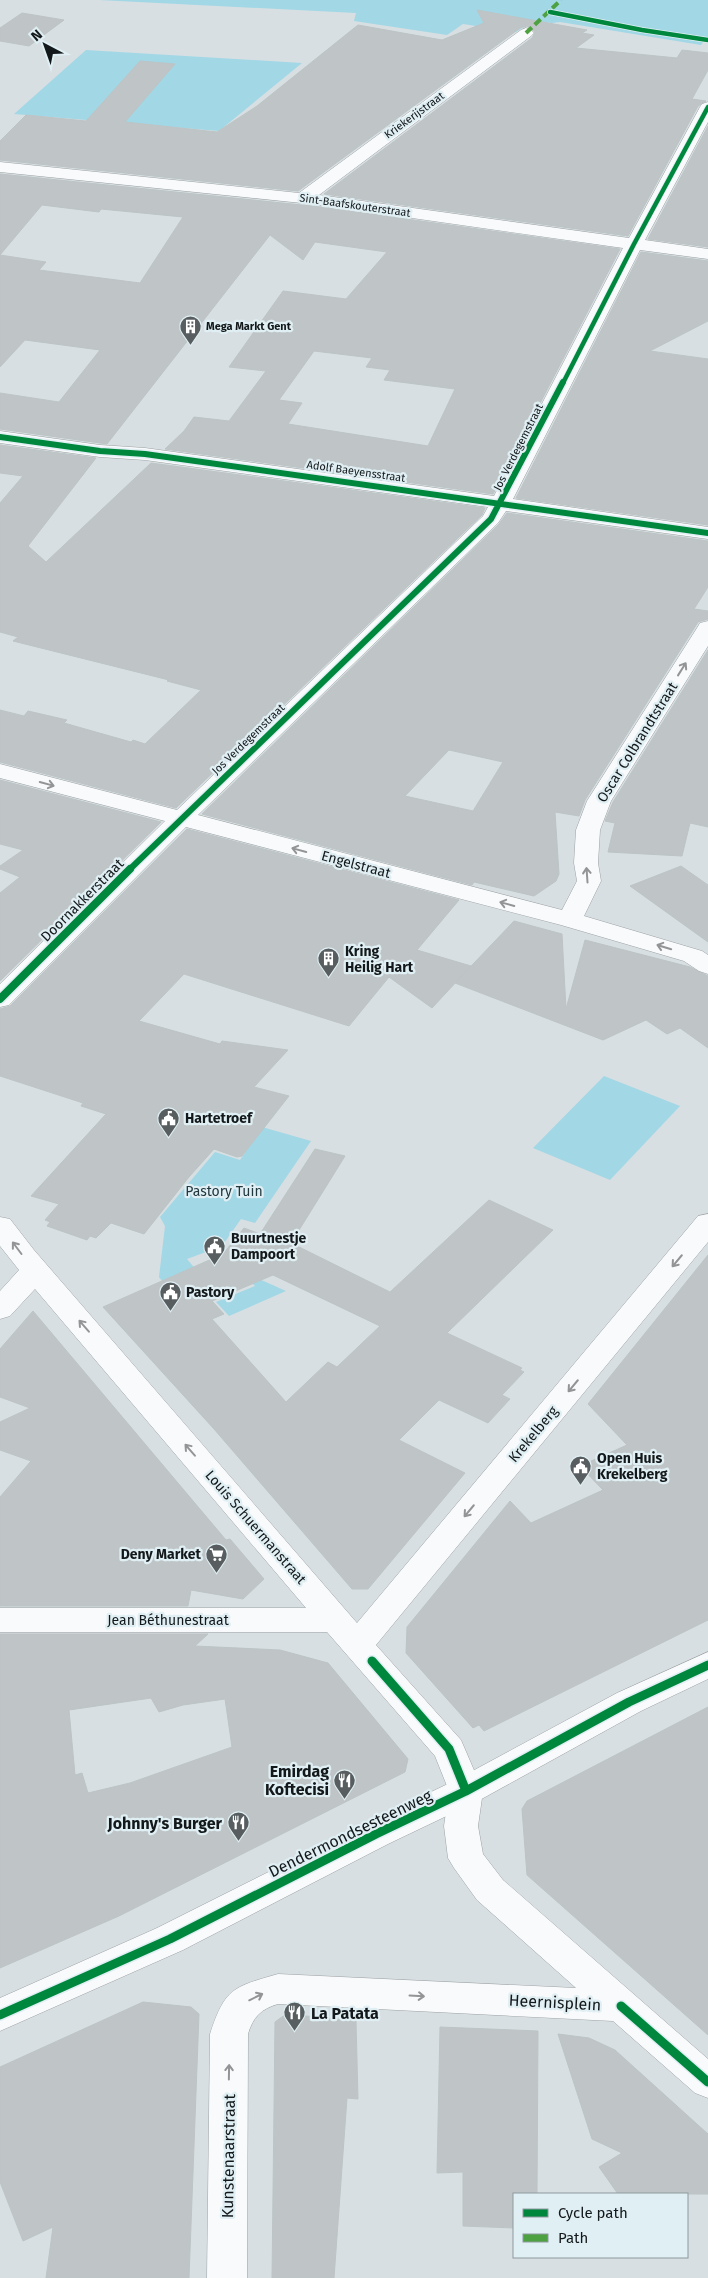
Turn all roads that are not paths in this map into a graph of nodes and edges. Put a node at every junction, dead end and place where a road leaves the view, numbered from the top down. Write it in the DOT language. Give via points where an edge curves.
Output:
graph roads {
  1 [pos="526,33"];
  2 [pos="708,107"];
  3 [pos="0,167"];
  4 [pos="303,198"];
  5 [pos="634,244"];
  6 [pos="708,254"];
  7 [pos="0,437"];
  8 [pos="501,503"];
  9 [pos="708,533"];
  10 [pos="708,628"];
  11 [pos="0,771"];
  12 [pos="181,820"];
  13 [pos="570,920"];
  14 [pos="708,966"];
  15 [pos="0,999"];
  16 [pos="708,1223"];
  17 [pos="0,1226"];
  18 [pos="36,1270"];
  19 [pos="0,1309"];
  20 [pos="0,1620"];
  21 [pos="335,1620"];
  22 [pos="357,1645"];
  23 [pos="708,1665"];
  24 [pos="466,1791"];
  25 [pos="621,2006"];
  26 [pos="0,2015"];
  27 [pos="230,2034"];
  28 [pos="708,2082"];
  29 [pos="227,2278"];
  1 -- 4 [label="street, Kriekerijstraat"];
  2 -- 5 [label="street, Jos Verdegemstraat"];
  3 -- 4 [label="street, Sint-Baafskouterstraat"];
  4 -- 5 [label="street, Sint-Baafskouterstraat"];
  5 -- 6 [label="street, Sint-Baafskouterstraat"];
  5 -- 8 [label="street, Jos Verdegemstraat"];
  7 -- 8 [label="street, Adolf Baeyensstraat"];
  8 -- 9 [label="street, Adolf Baeyensstraat"];
  8 -- 12 [label="street, Jos Verdegemstraat" via="491,519"];
  13 -- 10 [label="street, Oscar Colbrandtstraat, one-way" via="589,881 586,863 588,830 599,801"];
  11 -- 12 [label="street, Engelstraat, one-way"];
  13 -- 12 [label="street, Engelstraat, one-way"];
  12 -- 15 [label="street, Doornakkerstraat"];
  14 -- 13 [label="street, Engelstraat, one-way" via="693,956"];
  16 -- 22 [label="street, Krekelberg, one-way"];
  18 -- 17 [label="street, Louis Schuermanstraat, one-way"];
  18 -- 19 [label="street"];
  21 -- 18 [label="street, Louis Schuermanstraat, one-way"];
  20 -- 21 [label="street, Jean Béthunestraat"];
  21 -- 22 [label="street, Louis Schuermanstraat"];
  22 -- 24 [label="street, Louis Schuermanstraat" via="449,1748"];
  23 -- 24 [label="street, Dendermondsesteenweg" via="629,1702"];
  24 -- 25 [label="street, Heernisplein" via="461,1826 466,1858 490,1890"];
  24 -- 26 [label="street, Dendermondsesteenweg" via="170,1939"];
  27 -- 25 [label="street, Heernisplein, one-way" via="236,2011 254,1996 278,1989"];
  25 -- 28 [label="street"];
  29 -- 27 [label="street, Kunstenaarstraat, one-way"];
}
